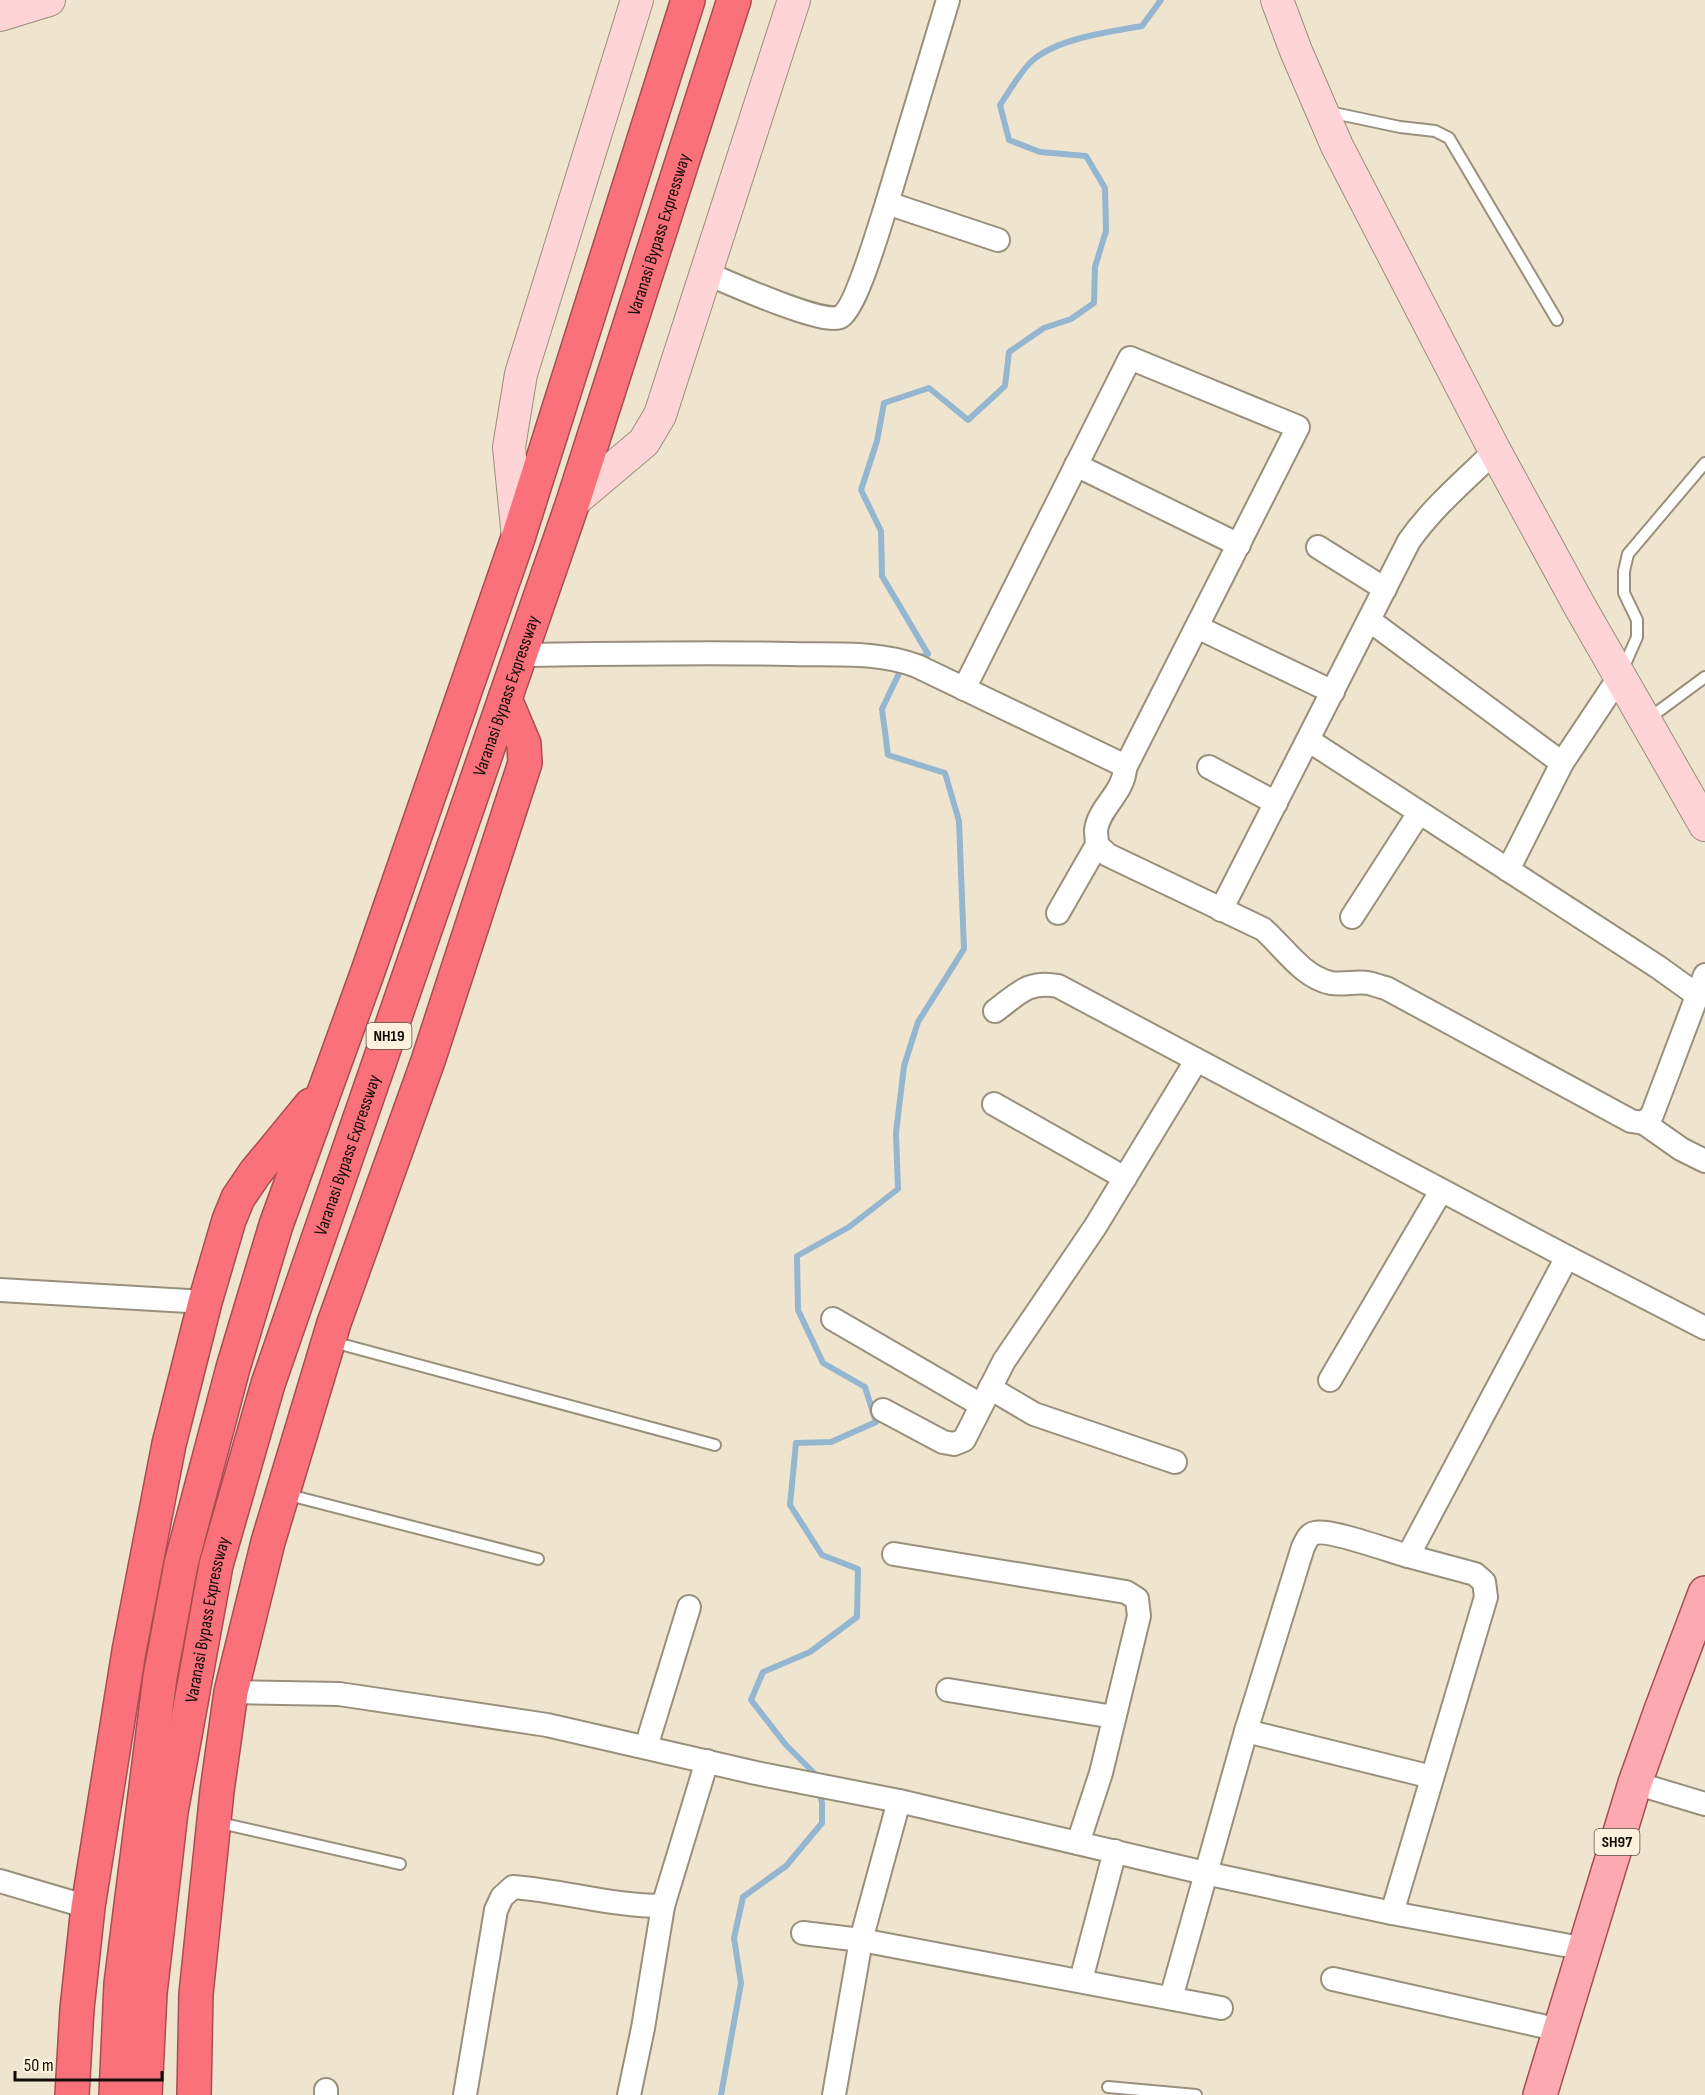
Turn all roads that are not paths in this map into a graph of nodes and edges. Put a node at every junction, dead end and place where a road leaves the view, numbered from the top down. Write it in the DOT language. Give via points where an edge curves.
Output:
graph roads {
  1 [pos="49,0"];
  2 [pos="637,0"];
  3 [pos="688,0"];
  4 [pos="734,0"];
  5 [pos="794,0"];
  6 [pos="948,0"];
  7 [pos="1277,0"];
  8 [pos="0,15"];
  9 [pos="1322,110"];
  10 [pos="887,203"];
  11 [pos="998,240"];
  12 [pos="706,273"];
  13 [pos="1557,320"];
  14 [pos="1495,451"];
  15 [pos="1705,463"];
  16 [pos="1076,465"];
  17 [pos="573,501"];
  18 [pos="518,538"];
  19 [pos="1239,545"];
  20 [pos="1318,547"];
  21 [pos="1385,589"];
  22 [pos="1370,620"];
  23 [pos="1197,627"];
  24 [pos="520,655"];
  25 [pos="1620,676"];
  26 [pos="1705,677"];
  27 [pos="964,689"];
  28 [pos="1333,692"];
  29 [pos="505,699"];
  30 [pos="1646,721"];
  31 [pos="1308,740"];
  32 [pos="1562,763"];
  33 [pos="1209,767"];
  34 [pos="1125,768"];
  35 [pos="1276,803"];
  36 [pos="1419,813"];
  37 [pos="1705,825"];
  38 [pos="1097,845"];
  39 [pos="1508,870"];
  40 [pos="1221,910"];
  41 [pos="1058,913"];
  42 [pos="1352,917"];
  43 [pos="1701,985"];
  44 [pos="994,1011"];
  45 [pos="1196,1061"];
  46 [pos="326,1087"];
  47 [pos="994,1104"];
  48 [pos="1644,1124"];
  49 [pos="1705,1161"];
  50 [pos="1125,1178"];
  51 [pos="1441,1191"];
  52 [pos="1567,1257"];
  53 [pos="0,1290"];
  54 [pos="205,1302"];
  55 [pos="833,1319"];
  56 [pos="1705,1328"];
  57 [pos="328,1341"];
  58 [pos="1330,1380"];
  59 [pos="985,1397"];
  60 [pos="883,1410"];
  61 [pos="715,1445"];
  62 [pos="1175,1462"];
  63 [pos="282,1494"];
  64 [pos="894,1554"];
  65 [pos="1408,1556"];
  66 [pos="538,1559"];
  67 [pos="1705,1593"];
  68 [pos="689,1607"];
  69 [pos="948,1690"];
  70 [pos="231,1692"];
  71 [pos="1114,1717"];
  72 [pos="1246,1731"];
  73 [pos="646,1748"];
  74 [pos="707,1761"];
  75 [pos="1432,1777"];
  76 [pos="1635,1784"];
  77 [pos="899,1801"];
  78 [pos="1705,1804"];
  79 [pos="214,1821"];
  80 [pos="1078,1843"];
  81 [pos="1114,1851"];
  82 [pos="400,1864"];
  83 [pos="1205,1873"];
  84 [pos="0,1881"];
  85 [pos="88,1906"];
  86 [pos="663,1906"];
  87 [pos="1392,1913"];
  88 [pos="803,1933"];
  89 [pos="861,1940"];
  90 [pos="1586,1949"];
  91 [pos="1334,1979"];
  92 [pos="1081,1980"];
  93 [pos="1171,1998"];
  94 [pos="1221,2008"];
  95 [pos="1560,2031"];
  96 [pos="1108,2087"];
  97 [pos="72,2095"];
  98 [pos="116,2095"];
  99 [pos="145,2095"];
  100 [pos="194,2095"];
  101 [pos="465,2095"];
  102 [pos="629,2095"];
  103 [pos="834,2095"];
  104 [pos="1196,2095"];
  105 [pos="1540,2095"];
  1 -- 8 [label="street"];
  2 -- 18 [label="street" via="521,374 509,447"];
  3 -- 18 [label="highway, Varanasi Bypass Expressway / NH19"];
  4 -- 17 [label="highway, Varanasi Bypass Expressway / NH19"];
  5 -- 12 [label="street"];
  6 -- 10 [label="street"];
  7 -- 9 [label="street"];
  9 -- 13 [label="lane" via="1434,131 1449,138"];
  9 -- 14 [label="street" via="1336,146"];
  10 -- 11 [label="street"];
  10 -- 12 [label="street" via="849,308 839,317 799,310"];
  12 -- 17 [label="street" via="660,415 644,442"];
  14 -- 21 [label="street" via="1421,524"];
  14 -- 25 [label="street"];
  15 -- 25 [label="lane" via="1628,554 1624,592 1636,620 1636,637"];
  16 -- 19 [label="street"];
  16 -- 19 [label="street" via="1130,358 1298,427"];
  16 -- 27 [label="street"];
  17 -- 24 [label="highway, Varanasi Bypass Expressway / NH19"];
  18 -- 46 [label="highway, Varanasi Bypass Expressway / NH19"];
  19 -- 23 [label="street"];
  20 -- 21 [label="street"];
  21 -- 22 [label="street"];
  22 -- 28 [label="street"];
  22 -- 32 [label="street"];
  23 -- 28 [label="street"];
  23 -- 34 [label="street"];
  24 -- 27 [label="street" via="874,656 907,662"];
  24 -- 29 [label="highway, Varanasi Bypass Expressway / NH19"];
  25 -- 30 [label="street"];
  25 -- 32 [label="street"];
  26 -- 30 [label="lane"];
  27 -- 34 [label="street"];
  28 -- 31 [label="street"];
  29 -- 57 [label="highway" via="524,744 525,763 428,1061"];
  29 -- 99 [label="highway, Varanasi Bypass Expressway / NH19" via="268,1384 216,1565 171,1812 150,1992"];
  30 -- 37 [label="street"];
  31 -- 35 [label="street"];
  31 -- 36 [label="street"];
  32 -- 39 [label="street"];
  33 -- 35 [label="street"];
  34 -- 38 [label="street" via="1120,789 1096,830"];
  35 -- 40 [label="street"];
  36 -- 39 [label="street"];
  36 -- 42 [label="street"];
  38 -- 40 [label="street" via="1108,855"];
  38 -- 41 [label="street"];
  39 -- 43 [label="street" via="1648,960"];
  40 -- 48 [label="street" via="1263,929 1301,968 1328,982 1367,983 1386,988 1631,1121"];
  43 -- 48 [label="street" via="1652,1114"];
  44 -- 45 [label="street" via="1036,984 1058,986"];
  45 -- 50 [label="street"];
  45 -- 51 [label="street"];
  46 -- 54 [label="highway" via="238,1198"];
  46 -- 98 [label="highway, Varanasi Bypass Expressway / NH19" via="276,1226 232,1368 181,1564 140,1820 121,1984"];
  47 -- 50 [label="street"];
  48 -- 49 [label="street"];
  50 -- 59 [label="street" via="1004,1361"];
  51 -- 52 [label="street"];
  51 -- 58 [label="street"];
  52 -- 56 [label="street"];
  52 -- 65 [label="street"];
  53 -- 54 [label="street"];
  54 -- 85 [label="highway" via="164,1467 127,1662"];
  55 -- 59 [label="street"];
  57 -- 61 [label="lane"];
  57 -- 63 [label="highway"];
  59 -- 60 [label="street" via="964,1440 954,1444"];
  59 -- 62 [label="street"];
  63 -- 66 [label="lane"];
  63 -- 70 [label="highway"];
  64 -- 71 [label="street" via="1126,1592 1137,1599 1139,1616"];
  65 -- 72 [label="street" via="1337,1535 1316,1532 1310,1536 1303,1547"];
  65 -- 75 [label="street" via="1475,1574 1484,1582 1486,1597"];
  67 -- 76 [label="main road, SH97"];
  68 -- 73 [label="street"];
  69 -- 71 [label="street"];
  70 -- 73 [label="street" via="339,1694 547,1725"];
  70 -- 79 [label="highway"];
  71 -- 80 [label="street"];
  72 -- 75 [label="street"];
  72 -- 83 [label="street"];
  73 -- 74 [label="street"];
  74 -- 77 [label="street"];
  74 -- 86 [label="street"];
  75 -- 87 [label="street"];
  76 -- 78 [label="street"];
  76 -- 90 [label="main road, SH97"];
  77 -- 80 [label="street"];
  77 -- 89 [label="street"];
  79 -- 82 [label="lane"];
  79 -- 100 [label="highway" via="196,1994"];
  80 -- 81 [label="street"];
  81 -- 83 [label="street"];
  81 -- 92 [label="street"];
  83 -- 87 [label="street"];
  83 -- 93 [label="street"];
  84 -- 85 [label="street"];
  85 -- 97 [label="highway"];
  86 -- 101 [label="street" via="605,1902 513,1887 502,1897 496,1910"];
  86 -- 102 [label="street"];
  87 -- 90 [label="street"];
  88 -- 89 [label="street"];
  89 -- 92 [label="street"];
  89 -- 103 [label="street"];
  90 -- 95 [label="main road, SH97"];
  91 -- 95 [label="street"];
  92 -- 93 [label="street"];
  93 -- 94 [label="street"];
  95 -- 105 [label="main road, SH97"];
  96 -- 104 [label="lane"];
}
